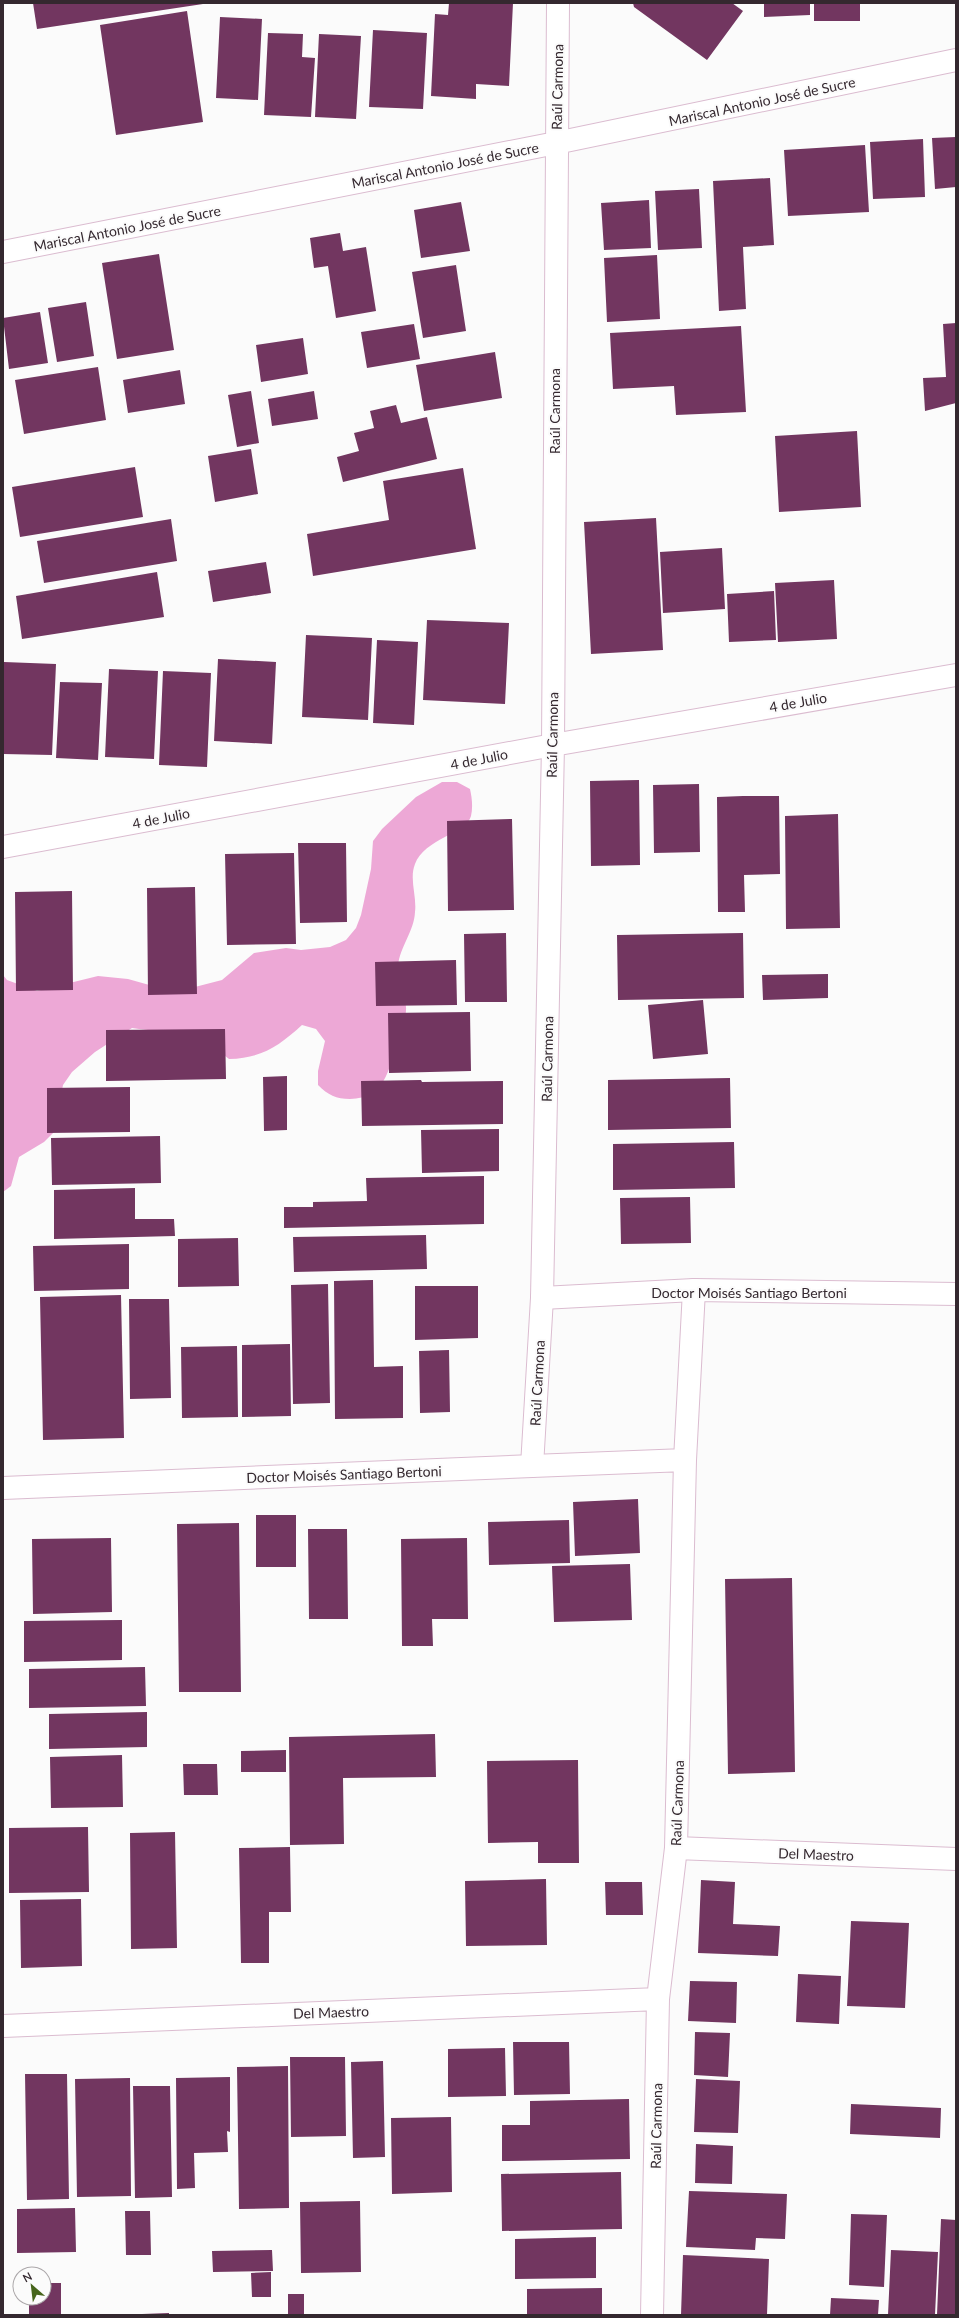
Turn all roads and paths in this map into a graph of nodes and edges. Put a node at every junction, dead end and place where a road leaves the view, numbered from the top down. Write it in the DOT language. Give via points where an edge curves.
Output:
graph roads {
  1 [pos="558,3"];
  2 [pos="956,60"];
  3 [pos="556,143"];
  4 [pos="3,252"];
  5 [pos="956,675"];
  6 [pos="553,745"];
  7 [pos="3,847"];
  8 [pos="694,1290"];
  9 [pos="956,1294"];
  10 [pos="542,1298"];
  11 [pos="685,1460"];
  12 [pos="532,1466"];
  13 [pos="3,1488"];
  14 [pos="676,1848"];
  15 [pos="956,1859"];
  16 [pos="658,1999"];
  17 [pos="3,2026"];
  18 [pos="652,2315"];
  1 -- 3 [label="street, Raúl Carmona"];
  2 -- 3 [label="street, Mariscal Antonio José de Sucre"];
  3 -- 4 [label="street, Mariscal Antonio José de Sucre"];
  3 -- 6 [label="street, Raúl Carmona"];
  5 -- 6 [label="street, 4 de Julio"];
  6 -- 7 [label="street, 4 de Julio"];
  6 -- 10 [label="street, Raúl Carmona"];
  8 -- 9 [label="street, Doctor Moisés Santiago Bertoni"];
  8 -- 10 [label="street, Doctor Moisés Santiago Bertoni"];
  8 -- 11 [label="street, Raúl Carmona"];
  10 -- 12 [label="street, Raúl Carmona"];
  11 -- 12 [label="street, Doctor Moisés Santiago Bertoni"];
  11 -- 14 [label="street, Raúl Carmona"];
  12 -- 13 [label="street, Doctor Moisés Santiago Bertoni"];
  14 -- 15 [label="street, Del Maestro"];
  14 -- 16 [label="street, Raúl Carmona"];
  16 -- 17 [label="street, Del Maestro"];
  16 -- 18 [label="street, Raúl Carmona"];
}
